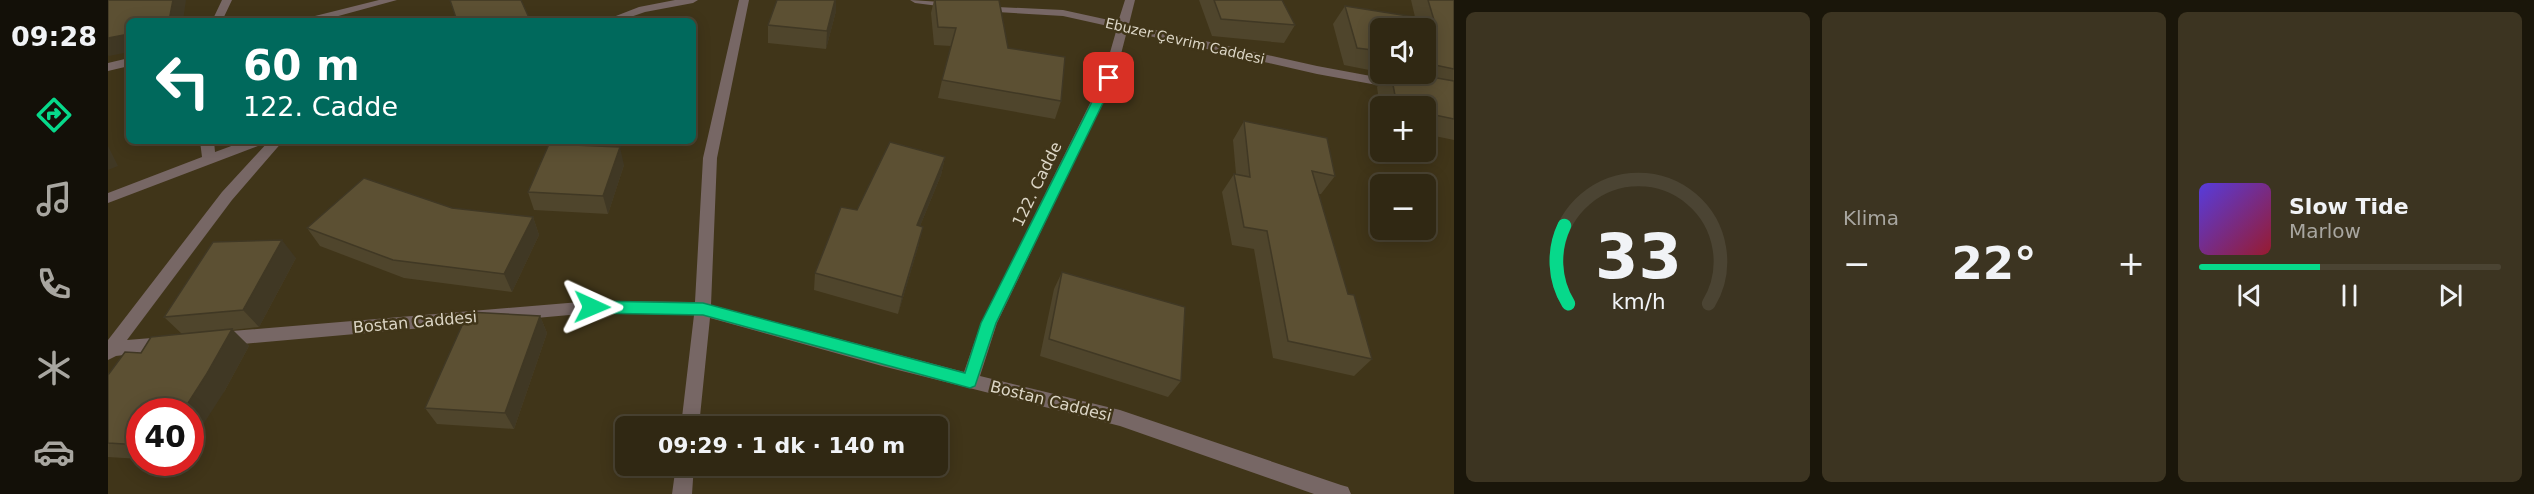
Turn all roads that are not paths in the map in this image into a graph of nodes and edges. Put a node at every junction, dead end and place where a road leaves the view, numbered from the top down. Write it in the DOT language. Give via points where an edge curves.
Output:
graph roads {
  1 [pos="227,0"];
  2 [pos="392,0"];
  3 [pos="693,0"];
  4 [pos="744,0"];
  5 [pos="915,0"];
  6 [pos="1130,0"];
  7 [pos="218,18"];
  8 [pos="319,18"];
  9 [pos="617,18"];
  10 [pos="1123,27"];
  11 [pos="126,63"];
  12 [pos="108,67"];
  13 [pos="1408,87"];
  14 [pos="207,144"];
  15 [pos="249,144"];
  16 [pos="273,144"];
  17 [pos="209,158"];
  18 [pos="108,198"];
  19 [pos="703,309"];
  20 [pos="205,340"];
  21 [pos="182,343"];
  22 [pos="110,351"];
  23 [pos="970,381"];
  24 [pos="691,416"];
  25 [pos="684,476"];
  26 [pos="682,494"];
  27 [pos="1341,494"];
  1 -- 7 [label="street"];
  2 -- 8 [label="street"];
  3 -- 9 [label="street"];
  4 -- 19 [label="street" via="710,158"];
  5 -- 10 [label="street, Ebuzer Çevrim Caddesi" via="1063,13"];
  6 -- 10 [label="street, 122. Cadde"];
  10 -- 13 [label="street, Ebuzer Çevrim Caddesi"];
  10 -- 23 [label="street, 122. Cadde" via="1109,78 989,323"];
  11 -- 12 [label="street"];
  14 -- 17 [label="street"];
  15 -- 17 [label="street"];
  16 -- 22 [label="street" via="227,196"];
  17 -- 18 [label="street"];
  19 -- 20 [label="street, Bostan Caddesi" via="592,307"];
  19 -- 23 [label="street, Bostan Caddesi"];
  19 -- 24 [label="street"];
  21 -- 22 [label="street"];
  23 -- 27 [label="street, Bostan Caddesi" via="1120,418"];
  25 -- 26 [label="street"];
}
